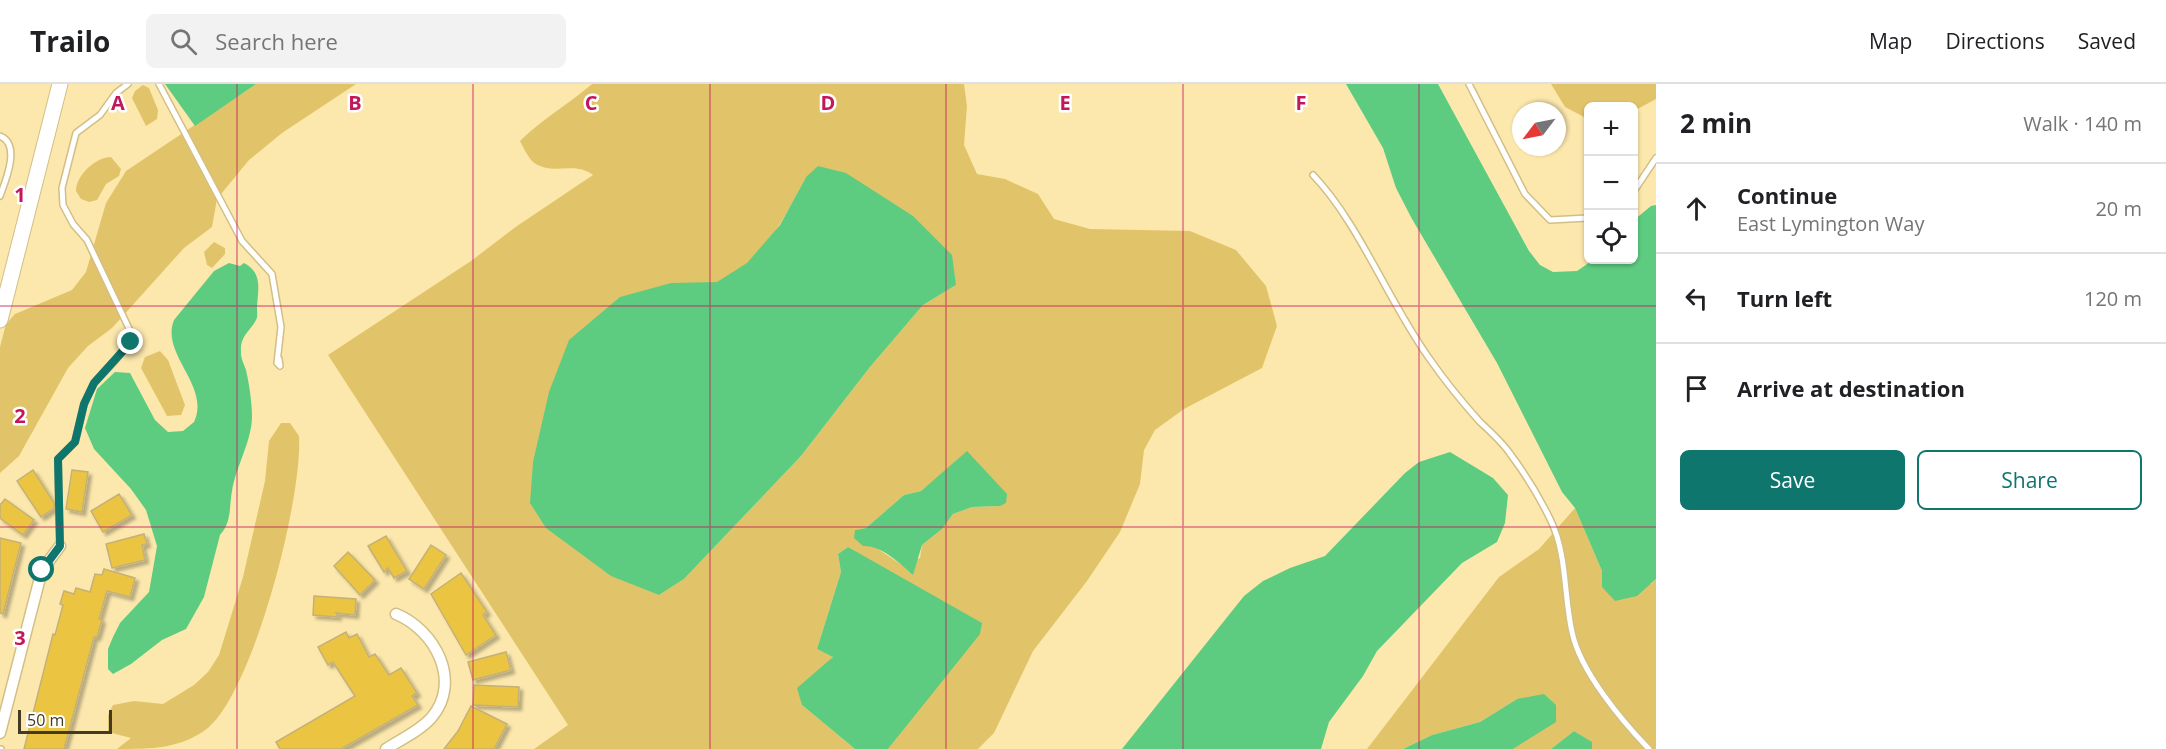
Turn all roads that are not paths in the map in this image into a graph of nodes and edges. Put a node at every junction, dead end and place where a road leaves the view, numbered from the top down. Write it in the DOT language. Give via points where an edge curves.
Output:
graph roads {
  1 [pos="60,84"];
  2 [pos="128,84"];
  3 [pos="159,84"];
  4 [pos="1469,84"];
  5 [pos="0,136"];
  6 [pos="1656,158"];
  7 [pos="1312,175"];
  8 [pos="1638,185"];
  9 [pos="0,196"];
  10 [pos="1584,218"];
  11 [pos="0,320"];
  12 [pos="279,359"];
  13 [pos="60,546"];
  14 [pos="396,614"];
  15 [pos="0,733"];
  16 [pos="386,749"];
  17 [pos="1649,749"];
  1 -- 11 [label="main road"];
  2 -- 13 [label="lane" via="100,115 76,133 62,188 65,212 87,240 133,337 94,383 84,404 75,442 58,459"];
  3 -- 12 [label="lane" via="242,241 272,274 281,327"];
  4 -- 10 [label="lane" via="1525,194 1550,220"];
  5 -- 9 [label="lane" via="11,149"];
  6 -- 8 [label="lane"];
  7 -- 17 [label="lane" via="1334,197 1428,357 1452,390 1511,454 1539,499 1552,523 1560,551 1578,652 1613,708"];
  13 -- 15 [label="street" via="42,570"];
  14 -- 16 [label="street" via="420,628 438,653 445,677 444,691 440,705 424,725"];
}
